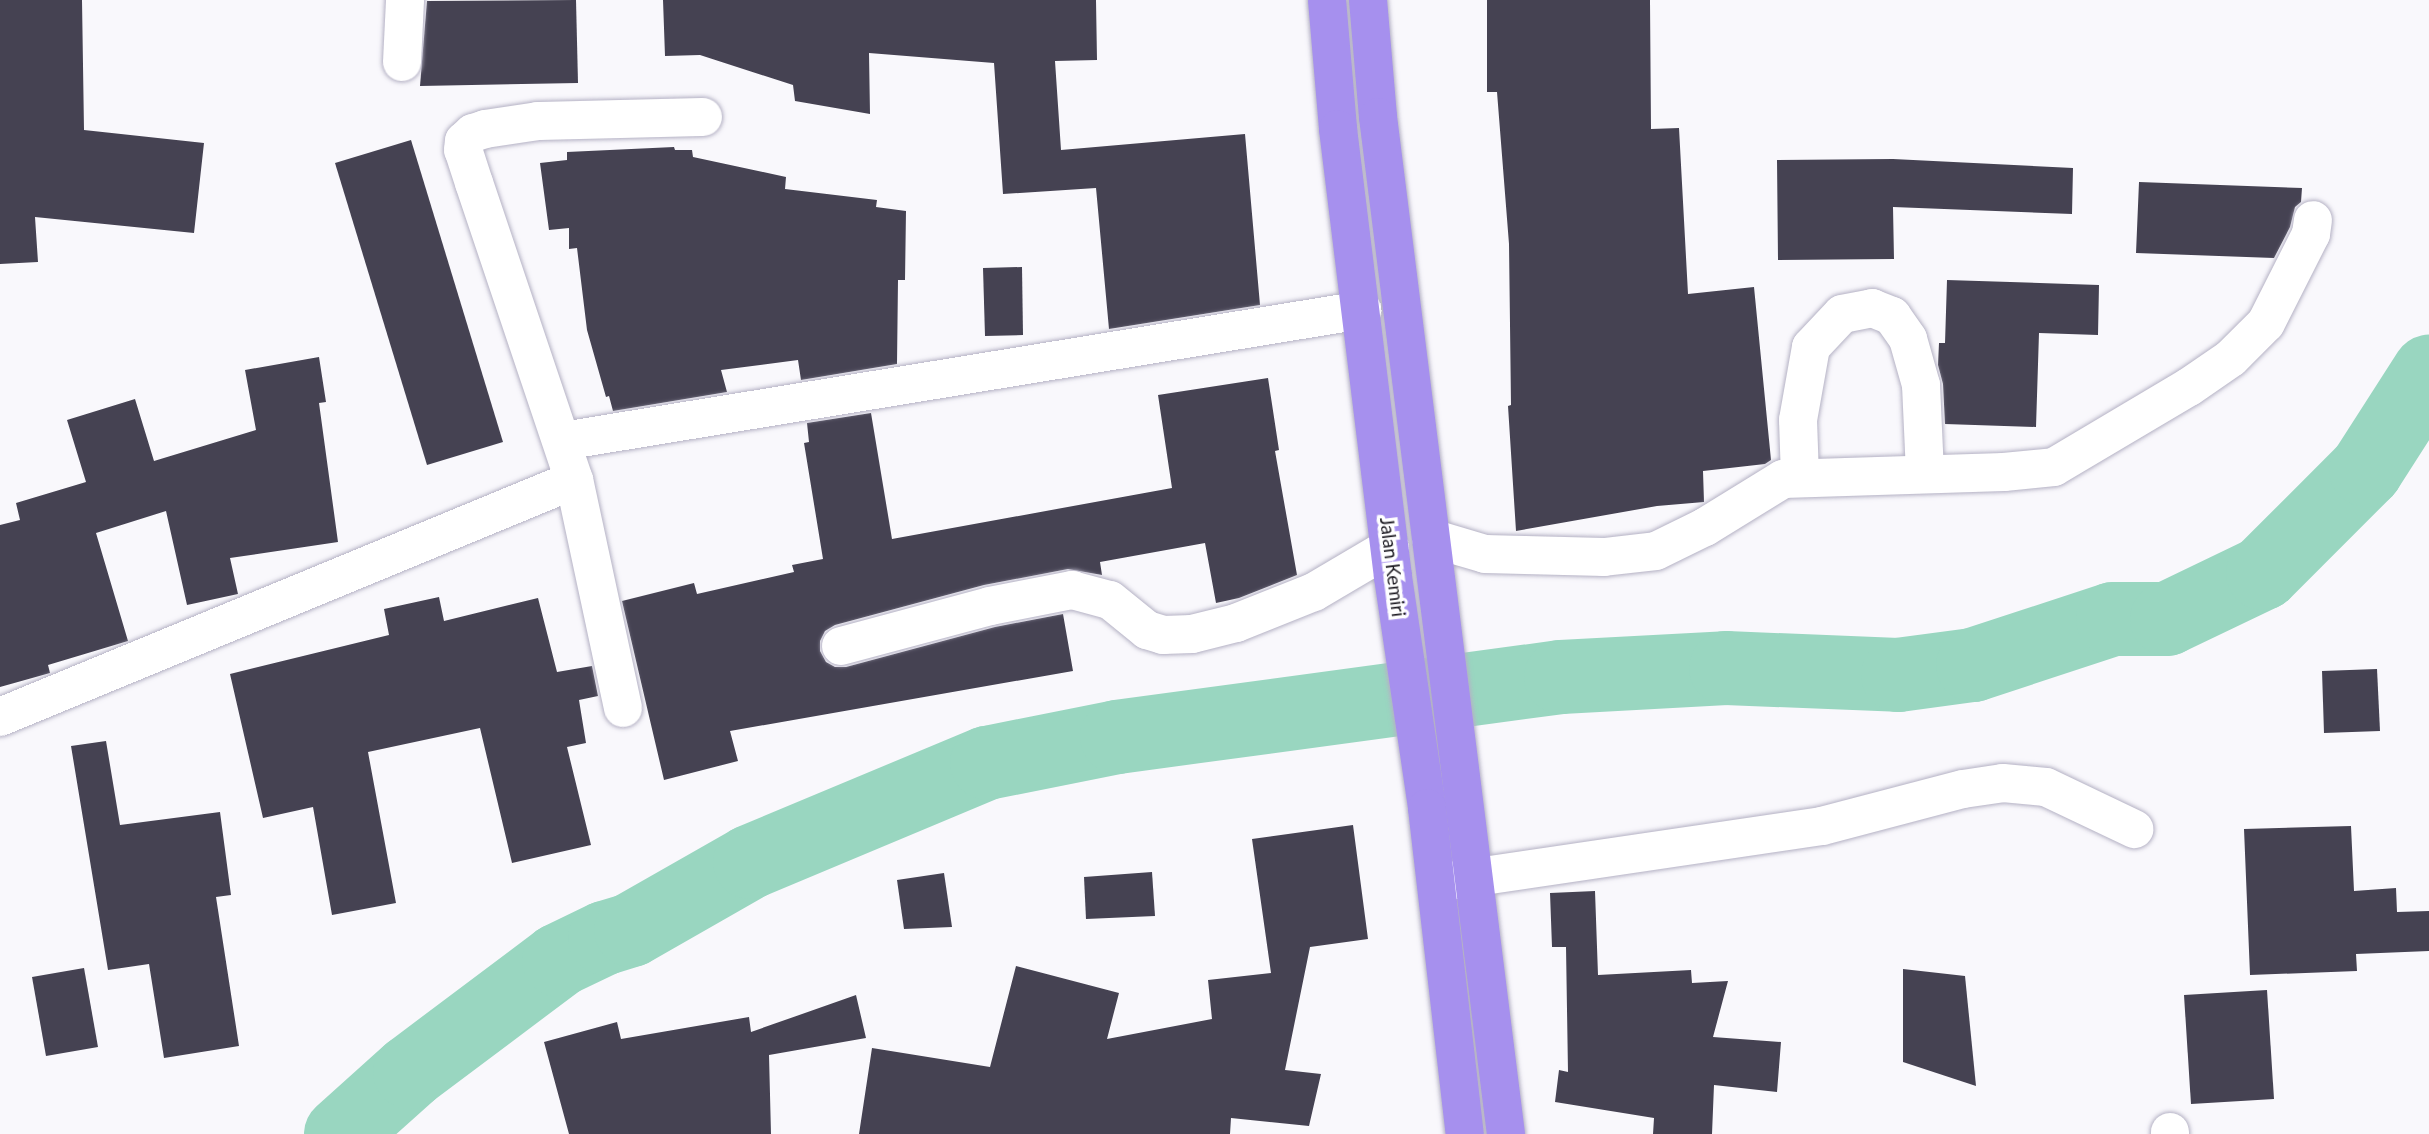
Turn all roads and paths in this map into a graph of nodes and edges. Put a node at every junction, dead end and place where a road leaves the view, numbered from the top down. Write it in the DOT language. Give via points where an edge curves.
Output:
graph roads {
  1 [pos="405,0"];
  2 [pos="1327,0"];
  3 [pos="1368,0"];
  4 [pos="402,62"];
  5 [pos="703,117"];
  6 [pos="2313,220"];
  7 [pos="1362,310"];
  8 [pos="563,441"];
  9 [pos="1926,474"];
  10 [pos="1800,477"];
  11 [pos="574,480"];
  12 [pos="1433,554"];
  13 [pos="1392,562"];
  14 [pos="841,646"];
  15 [pos="623,708"];
  16 [pos="0,717"];
  17 [pos="2134,829"];
  18 [pos="1472,877"];
  19 [pos="1434,884"];
  20 [pos="1465,1134"];
  21 [pos="1506,1134"];
  1 -- 4 [label="street"];
  2 -- 7 [label="highway, Jalan Kemiri"];
  3 -- 12 [label="highway" via="1378,117"];
  5 -- 8 [label="street" via="538,121 473,133 464,141 463,150"];
  6 -- 9 [label="street" via="2311,234 2266,323 2231,358 2189,387 2054,467"];
  7 -- 8 [label="street"];
  7 -- 13 [label="highway, Jalan Kemiri"];
  8 -- 11 [label="street"];
  9 -- 10 [label="street"];
  9 -- 10 [label="street" via="1922,385 1908,339 1892,316 1872,308 1842,314 1811,347 1798,420"];
  10 -- 12 [label="street" via="1783,479 1656,551 1604,557"];
  11 -- 15 [label="street"];
  11 -- 16 [label="street"];
  12 -- 18 [label="highway"];
  13 -- 14 [label="street" via="1236,623 1192,634 1163,635 1147,630 1110,600 1072,590 990,606"];
  13 -- 19 [label="highway, Jalan Kemiri"];
  17 -- 18 [label="street" via="2046,788 2003,783 1822,826"];
  18 -- 19 [label="street"];
  18 -- 21 [label="highway"];
  19 -- 20 [label="highway, Jalan Kemiri"];
}
